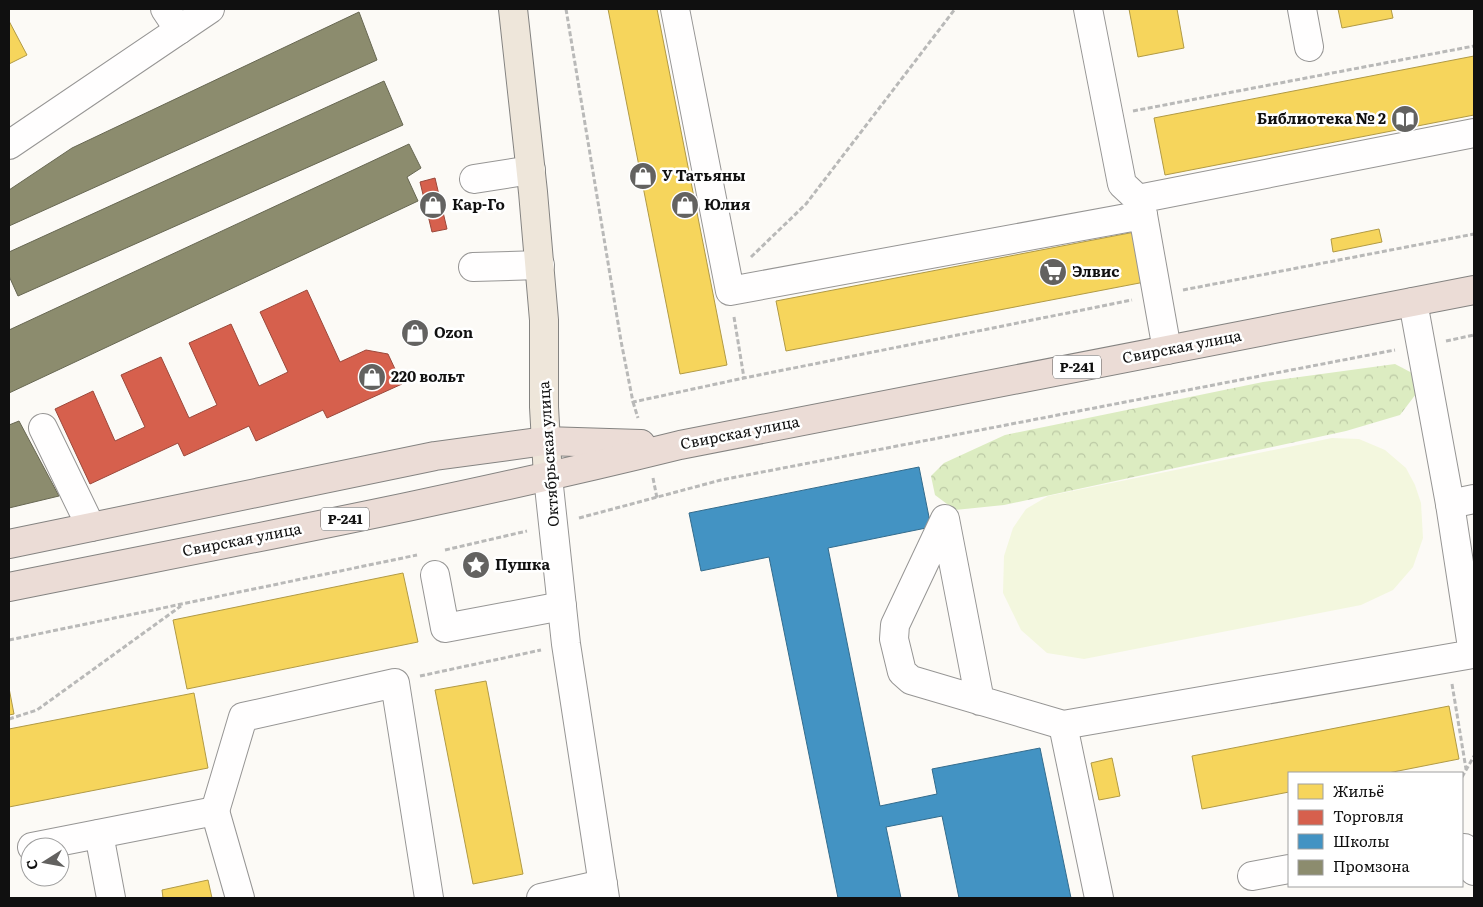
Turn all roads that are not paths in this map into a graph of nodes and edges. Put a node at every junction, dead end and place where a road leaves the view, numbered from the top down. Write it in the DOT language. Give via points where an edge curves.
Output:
graph roads {
  1 [pos="210,9"];
  2 [pos="513,9"];
  3 [pos="675,9"];
  4 [pos="1088,9"];
  5 [pos="1302,9"];
  6 [pos="172,19"];
  7 [pos="1309,47"];
  8 [pos="1474,133"];
  9 [pos="9,145"];
  10 [pos="531,170"];
  11 [pos="474,179"];
  12 [pos="1141,207"];
  13 [pos="540,265"];
  14 [pos="473,267"];
  15 [pos="1474,290"];
  16 [pos="1413,302"];
  17 [pos="1167,350"];
  18 [pos="43,428"];
  19 [pos="546,441"];
  20 [pos="680,444"];
  21 [pos="548,477"];
  22 [pos="1462,502"];
  23 [pos="91,527"];
  24 [pos="9,544"];
  25 [pos="430,560"];
  26 [pos="9,587"];
  27 [pos="562,606"];
  28 [pos="1465,655"];
  29 [pos="980,701"];
  30 [pos="1063,725"];
  31 [pos="215,811"];
  32 [pos="100,834"];
  33 [pos="70,840"];
  34 [pos="1288,869"];
  35 [pos="1252,876"];
  36 [pos="604,891"];
  37 [pos="111,898"];
  38 [pos="240,898"];
  39 [pos="429,898"];
  40 [pos="541,898"];
  41 [pos="1099,898"];
  1 -- 6 [label="street"];
  2 -- 10 [label="main road, Октябрьская улица"];
  3 -- 12 [label="street" via="730,291"];
  4 -- 12 [label="street" via="1122,184"];
  5 -- 7 [label="street"];
  6 -- 9 [label="street"];
  8 -- 12 [label="street"];
  10 -- 11 [label="street"];
  10 -- 13 [label="main road, Октябрьская улица"];
  12 -- 17 [label="street"];
  13 -- 14 [label="street"];
  13 -- 19 [label="main road, Октябрьская улица"];
  15 -- 16 [label="highway, Свирская улица / Р-241"];
  16 -- 17 [label="highway, Свирская улица / Р-241"];
  16 -- 22 [label="street"];
  17 -- 20 [label="highway, Свирская улица / Р-241"];
  18 -- 23 [label="street"];
  19 -- 20 [label="highway, Р-241"];
  19 -- 21 [label="main road, Октябрьская улица"];
  19 -- 23 [label="highway, Р-241" via="435,456"];
  20 -- 21 [label="highway, Свирская улица / Р-241"];
  21 -- 26 [label="highway, Свирская улица / Р-241"];
  21 -- 27 [label="street, Октябрьская улица"];
  22 -- 28 [label="street"];
  23 -- 24 [label="highway, Р-241"];
  25 -- 27 [label="street" via="445,628"];
  27 -- 36 [label="street, Октябрьская улица"];
  28 -- 30 [label="street"];
  29 -- 29 [label="street" via="911,680 902,672 894,639 896,625 945,519"];
  29 -- 30 [label="street"];
  30 -- 41 [label="street"];
  31 -- 32 [label="street"];
  31 -- 38 [label="street"];
  31 -- 39 [label="street" via="243,717 395,683"];
  32 -- 33 [label="street"];
  32 -- 37 [label="street"];
  34 -- 35 [label="street"];
  36 -- 40 [label="street"];
}
